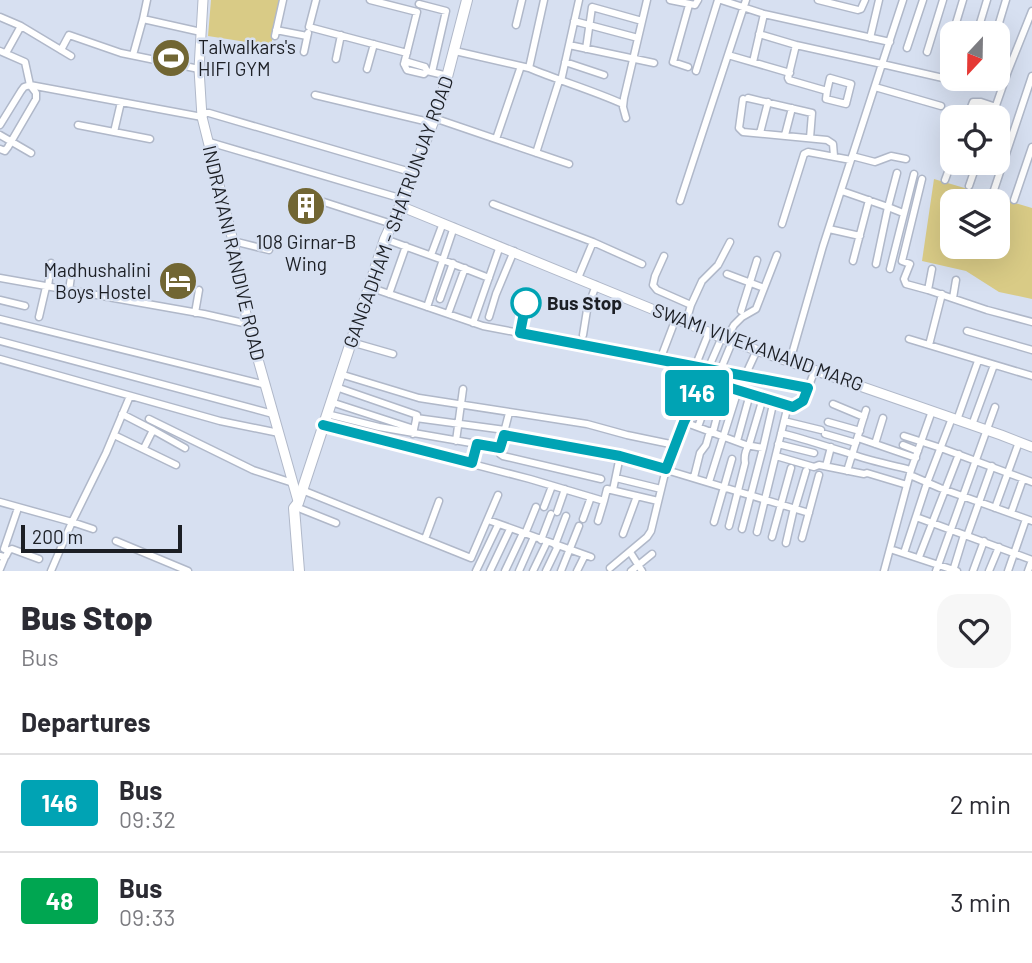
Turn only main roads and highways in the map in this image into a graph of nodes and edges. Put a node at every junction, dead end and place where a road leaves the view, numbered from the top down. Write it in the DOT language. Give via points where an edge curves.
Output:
graph roads {
  1 [pos="203,0"];
  2 [pos="467,0"];
  3 [pos="402,203"];
  4 [pos="1001,435"];
  5 [pos="1032,441"];
  6 [pos="1032,447"];
  7 [pos="298,487"];
  8 [pos="299,504"];
  9 [pos="299,571"];
  10 [pos="305,571"];
  1 -- 7 [label="main road, INDRAYANI RANDIVE ROAD" via="202,117 248,324"];
  2 -- 3 [label="main road, GANGADHAM - SHATRUNJAY ROAD" via="440,104"];
  3 -- 4 [label="main road, SWAMI VIVEKANAND MARG" via="727,339"];
  3 -- 7 [label="main road, GANGADHAM - SHATRUNJAY ROAD" via="385,239"];
  4 -- 5 [label="main road, SWAMI VIVEKANAND MARG"];
  4 -- 6 [label="main road, SWAMI VIVEKANAND MARG"];
  7 -- 8 [label="main road, GANGADHAM - SHATRUNJAY ROAD"];
  8 -- 9 [label="main road, GANGADHAM - SHATRUNJAY ROAD" via="294,508"];
  8 -- 10 [label="main road, GANGADHAM - SHATRUNJAY ROAD"];
}
